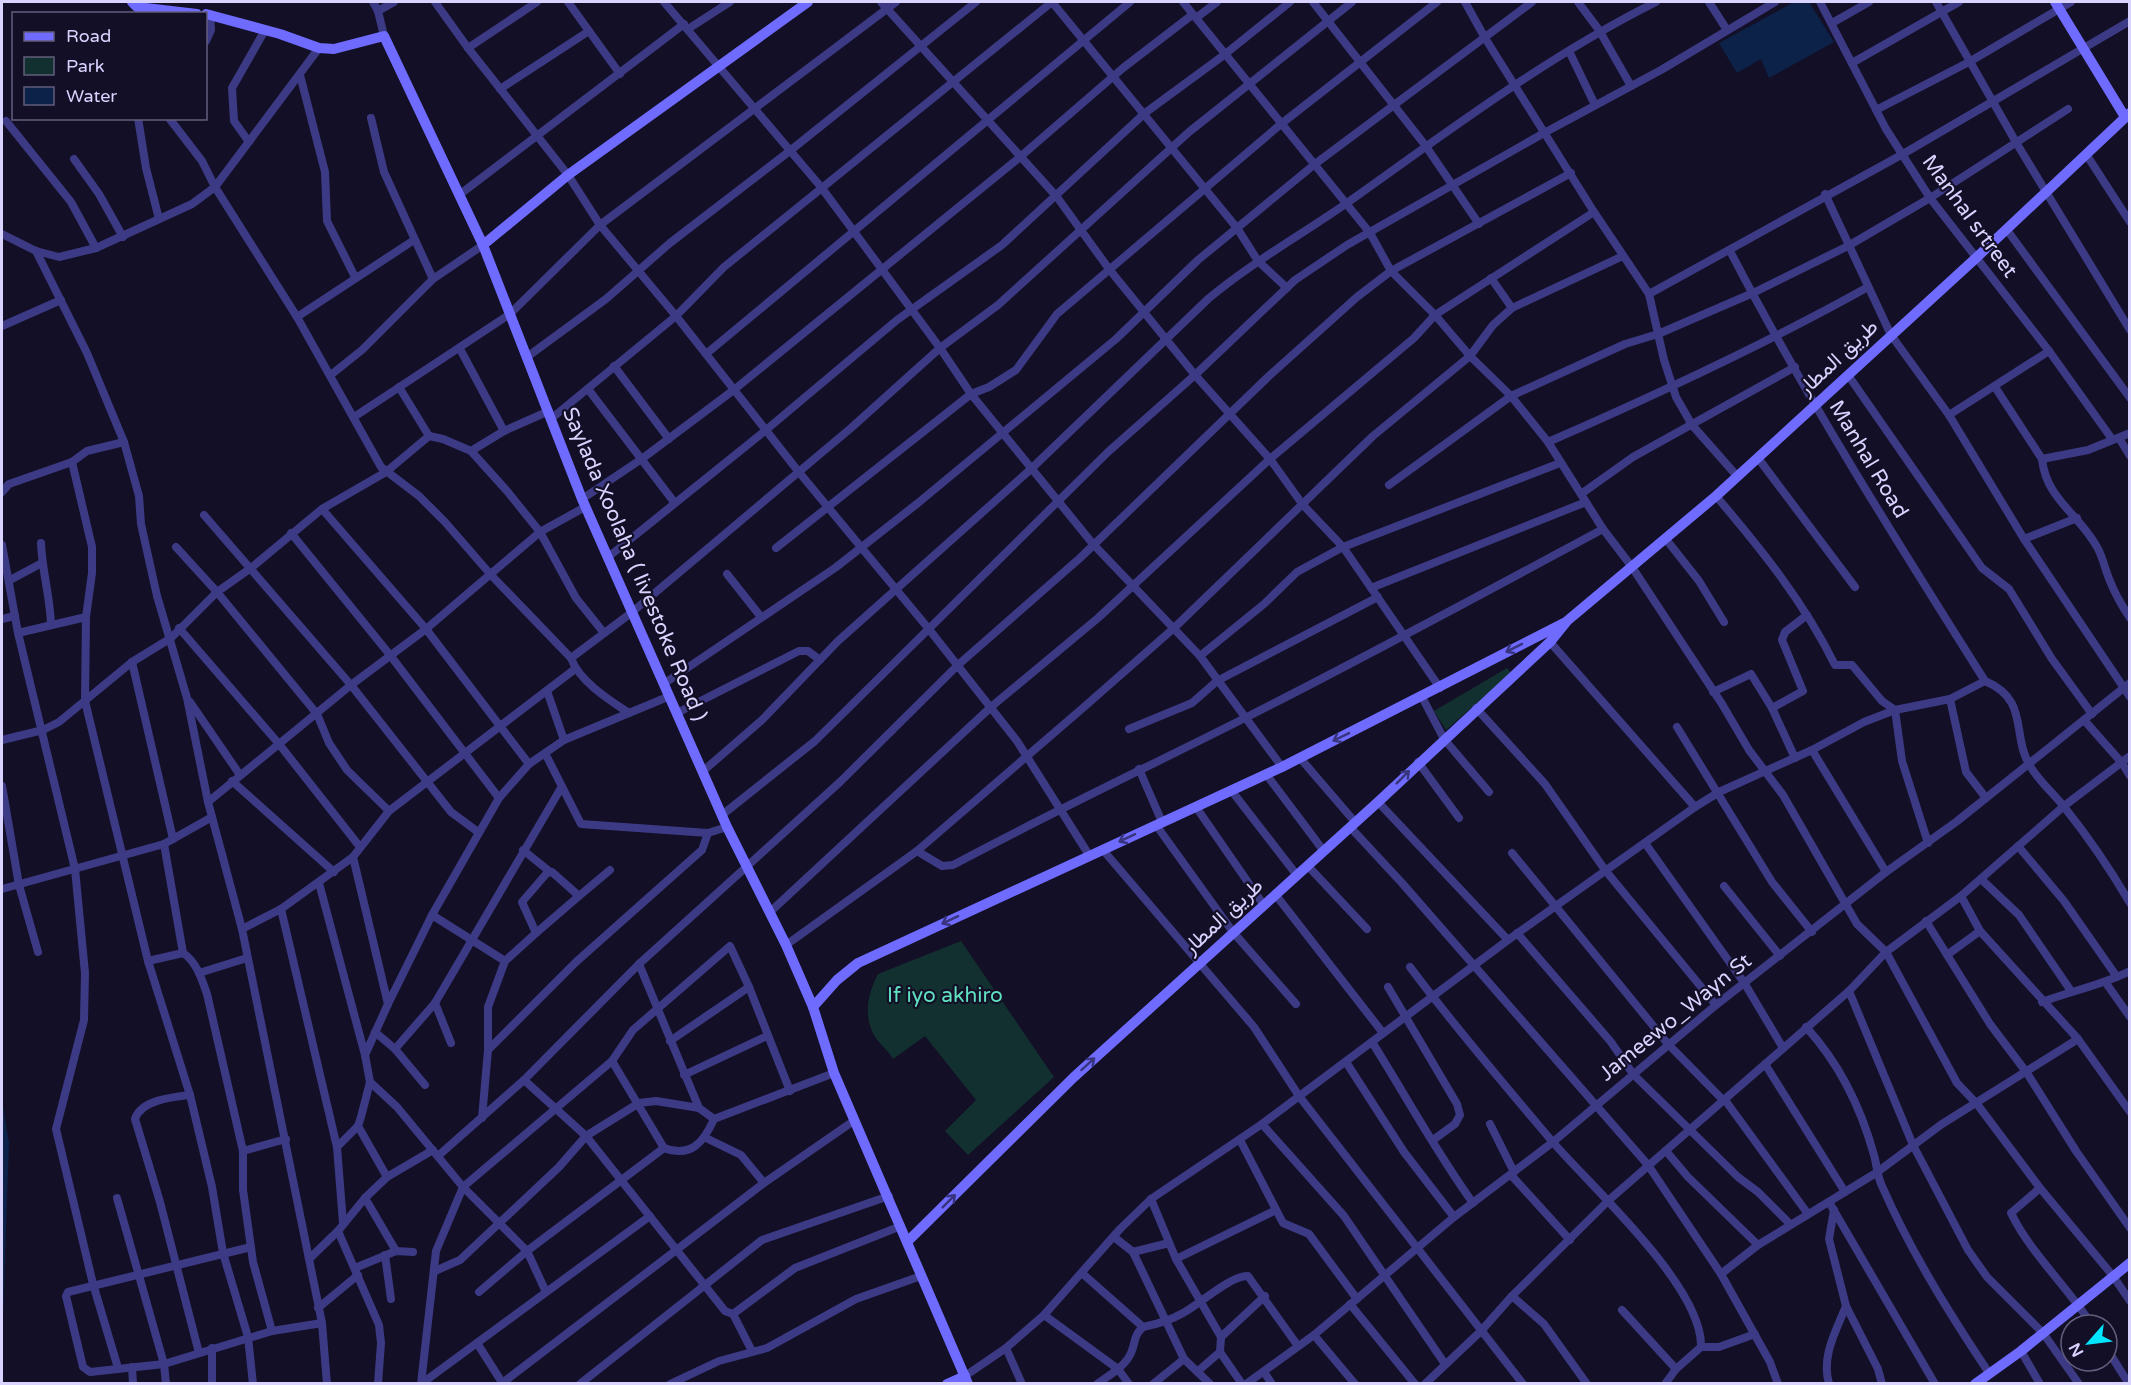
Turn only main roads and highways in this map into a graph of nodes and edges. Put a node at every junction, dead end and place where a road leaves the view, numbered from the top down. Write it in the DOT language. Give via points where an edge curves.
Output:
graph roads {
  1 [pos="808,2"];
  2 [pos="2056,5"];
  3 [pos="135,7"];
  4 [pos="167,12"];
  5 [pos="208,14"];
  6 [pos="2128,118"];
  7 [pos="483,245"];
  8 [pos="1567,621"];
  9 [pos="813,1006"];
  10 [pos="907,1242"];
  11 [pos="2130,1263"];
  12 [pos="1983,1379"];
  13 [pos="966,1380"];
  14 [pos="947,1383"];
  1 -- 7 [label="main road" via="568,175"];
  2 -- 6 [label="main road"];
  3 -- 4 [label="main road"];
  5 -- 7 [label="main road, Saylada Xoolaha ( livestoke Road )" via="319,48 334,49 384,36"];
  6 -- 8 [label="main road, طريق المطار" via="1716,496"];
  7 -- 9 [label="main road, Saylada Xoolaha ( livestoke Road )" via="607,558 702,772"];
  8 -- 9 [label="main road, طريق المطار, one-way" via="1282,767 858,963"];
  10 -- 8 [label="main road, طريق المطار, one-way" via="1074,1077 1378,802 1550,642"];
  9 -- 10 [label="main road, Saylada Xoolaha ( livestoke Road )" via="834,1073"];
  10 -- 13 [label="main road, Saylada Xoolaha ( livestoke Road )"];
  11 -- 12 [label="main road"];
  13 -- 14 [label="main road"];
}
